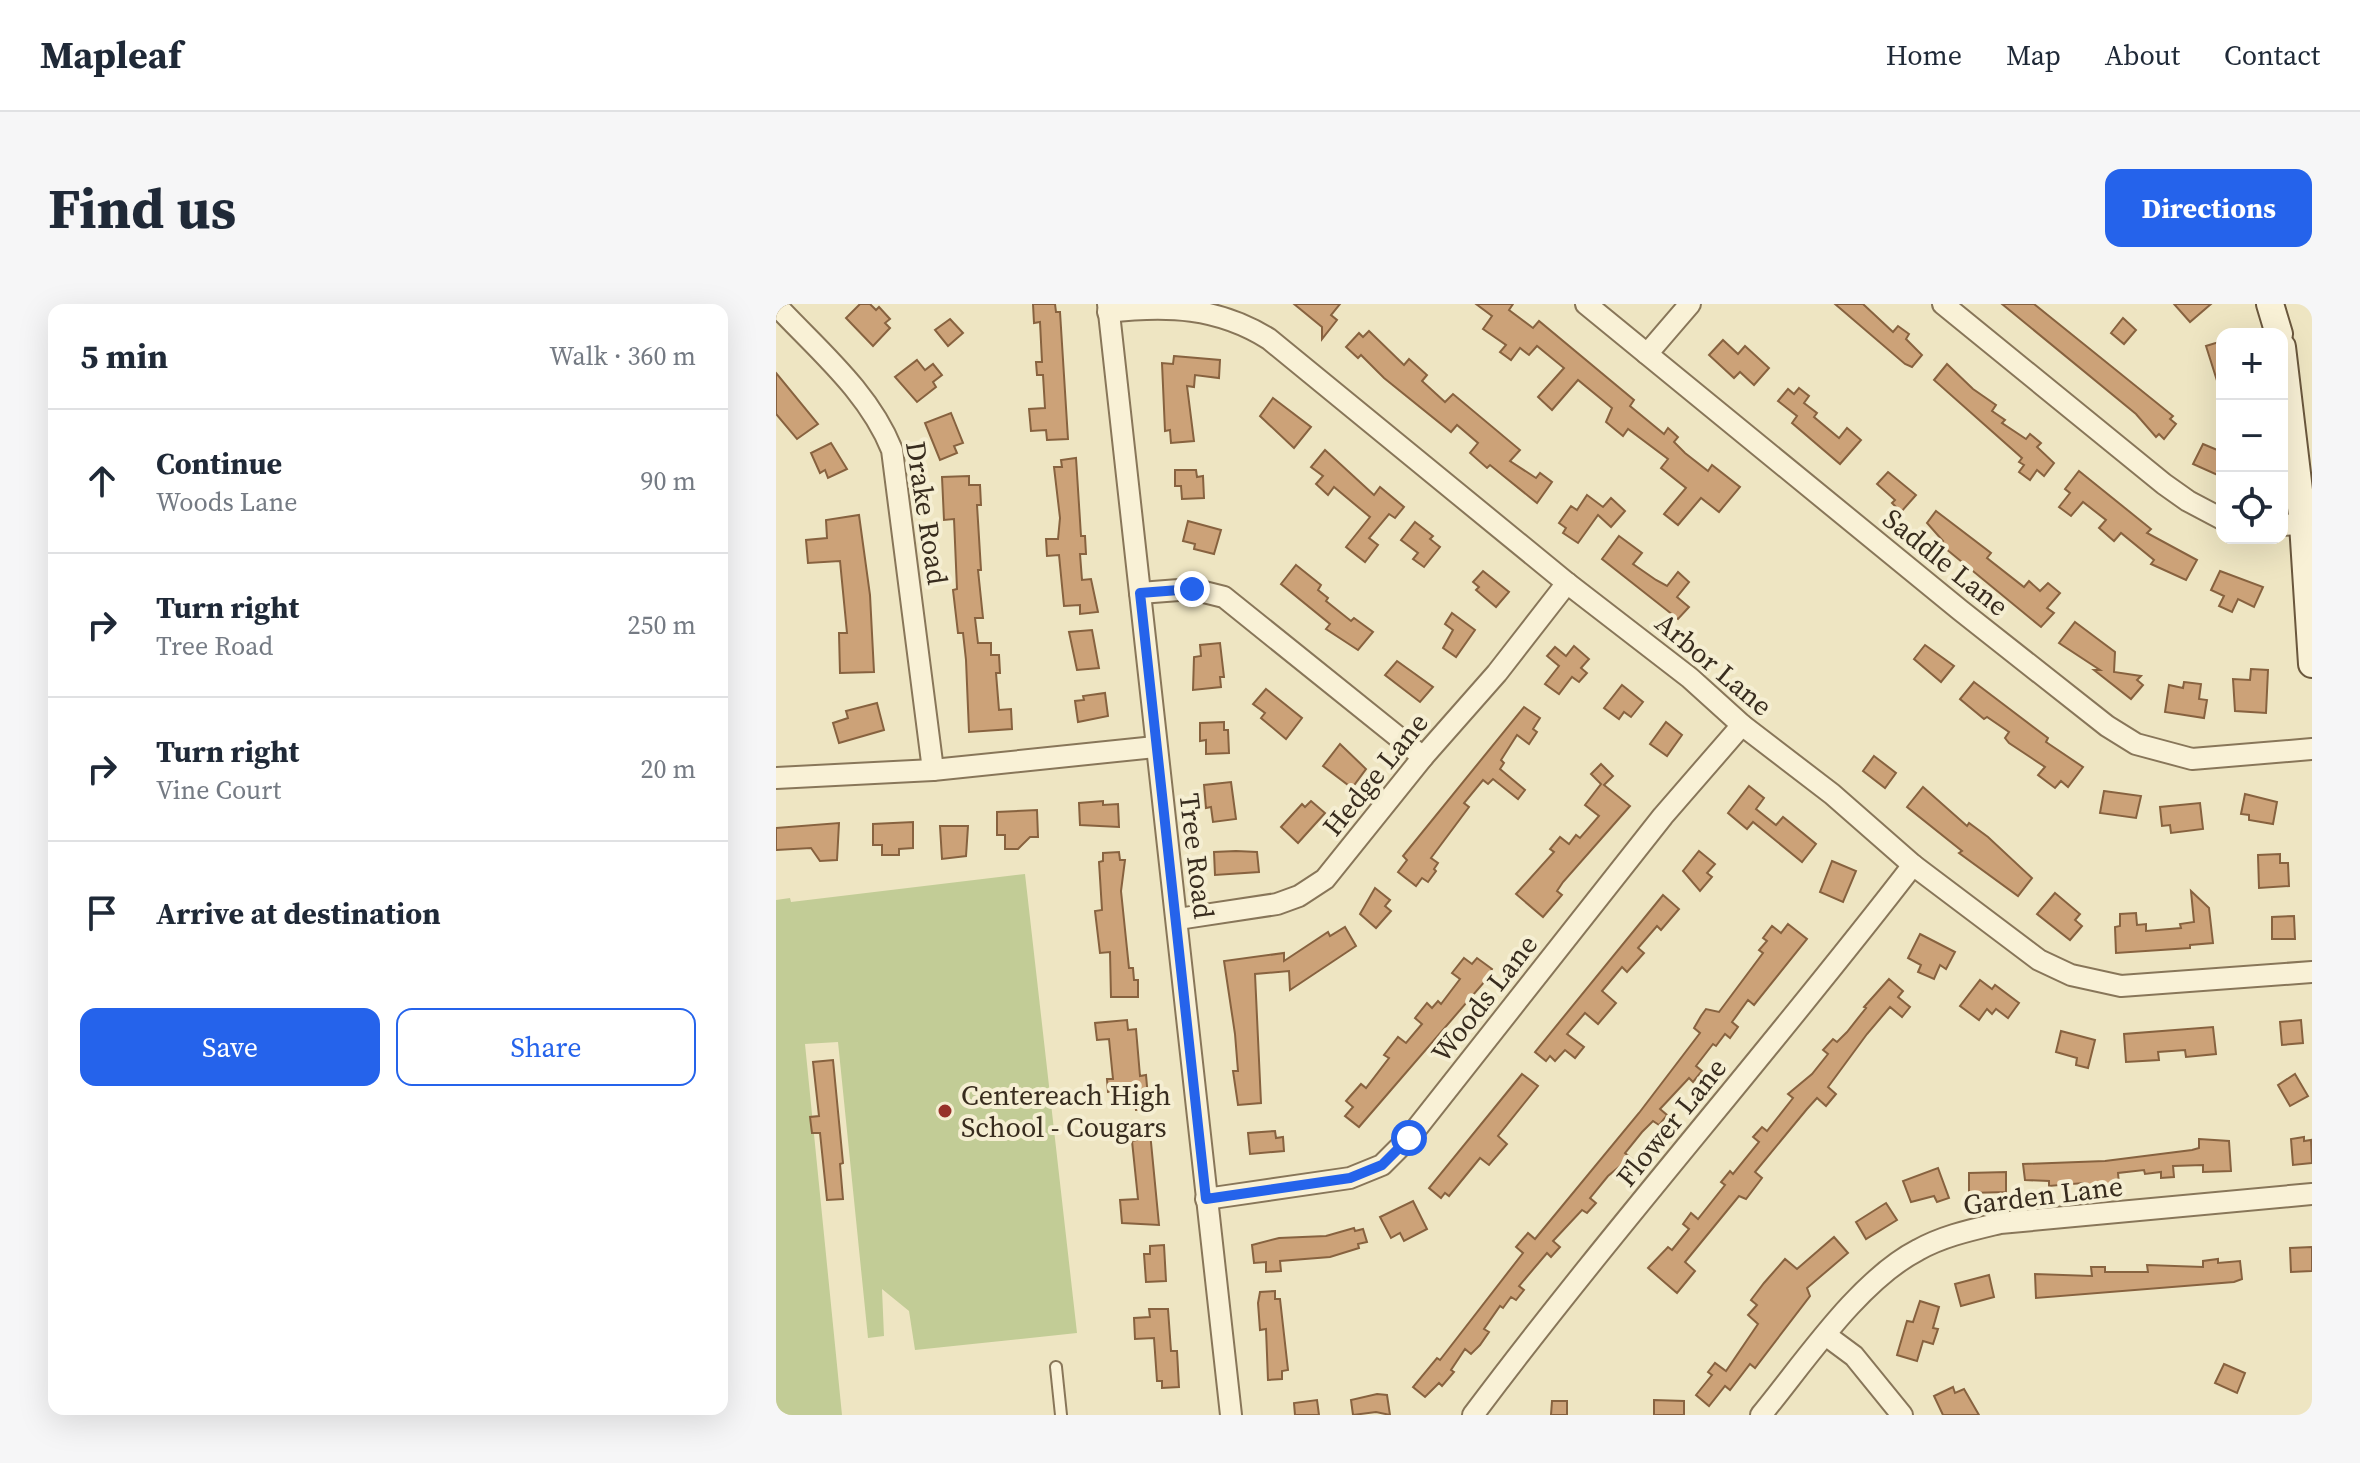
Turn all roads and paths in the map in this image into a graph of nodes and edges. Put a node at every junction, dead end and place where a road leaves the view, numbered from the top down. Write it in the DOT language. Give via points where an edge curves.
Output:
graph roads {
  1 [pos="1586,304"];
  2 [pos="1690,304"];
  3 [pos="1943,304"];
  4 [pos="2270,304"];
  5 [pos="776,305"];
  6 [pos="1108,308"];
  7 [pos="2277,328"];
  8 [pos="1647,354"];
  9 [pos="2285,400"];
  10 [pos="2216,515"];
  11 [pos="2293,525"];
  12 [pos="1567,583"];
  13 [pos="1140,593"];
  14 [pos="2312,664"];
  15 [pos="1742,725"];
  16 [pos="1155,747"];
  17 [pos="2312,749"];
  18 [pos="1423,757"];
  19 [pos="933,770"];
  20 [pos="776,778"];
  21 [pos="1913,865"];
  22 [pos="1178,919"];
  23 [pos="2312,972"];
  24 [pos="2312,1194"];
  25 [pos="1206,1199"];
  26 [pos="1827,1336"];
  27 [pos="1056,1367"];
  28 [pos="1061,1415"];
  29 [pos="1231,1415"];
  30 [pos="1473,1415"];
  31 [pos="1761,1415"];
  32 [pos="1902,1415"];
  1 -- 8 [label="street, Saddle Lane"];
  2 -- 8 [label="street"];
  3 -- 10 [label="street" via="2164,484"];
  4 -- 7 [label="street"];
  5 -- 19 [label="street, Drake Road" via="860,394 892,450"];
  6 -- 12 [label="street, Arbor Lane" via="1189,308 1250,327"];
  6 -- 13 [label="street, Tree Road"];
  8 -- 17 [label="street, Saddle Lane" via="1973,620 2136,744 2192,759"];
  9 -- 11 [label="street"];
  11 -- 14 [label="street"];
  12 -- 15 [label="street, Arbor Lane"];
  12 -- 18 [label="street, Hedge Lane"];
  13 -- 16 [label="street, Tree Road"];
  13 -- 18 [label="street" via="1192,589 1224,597"];
  15 -- 21 [label="street, Arbor Lane"];
  15 -- 25 [label="street, Woods Lane" via="1382,1165 1350,1178"];
  16 -- 19 [label="street"];
  16 -- 22 [label="street, Tree Road"];
  18 -- 22 [label="street, Hedge Lane" via="1325,879 1312,888 1254,911"];
  19 -- 20 [label="street"];
  21 -- 23 [label="street, Arbor Lane" via="2039,960 2093,982 2152,985"];
  21 -- 30 [label="street, Flower Lane"];
  22 -- 25 [label="street, Tree Road"];
  24 -- 26 [label="street, Garden Lane" via="2000,1223 1957,1233 1919,1249 1872,1282"];
  25 -- 29 [label="street, Tree Road"];
  26 -- 31 [label="street, Garden Lane"];
  26 -- 32 [label="street" via="1854,1356"];
  27 -- 28 [label="lane"];
}
